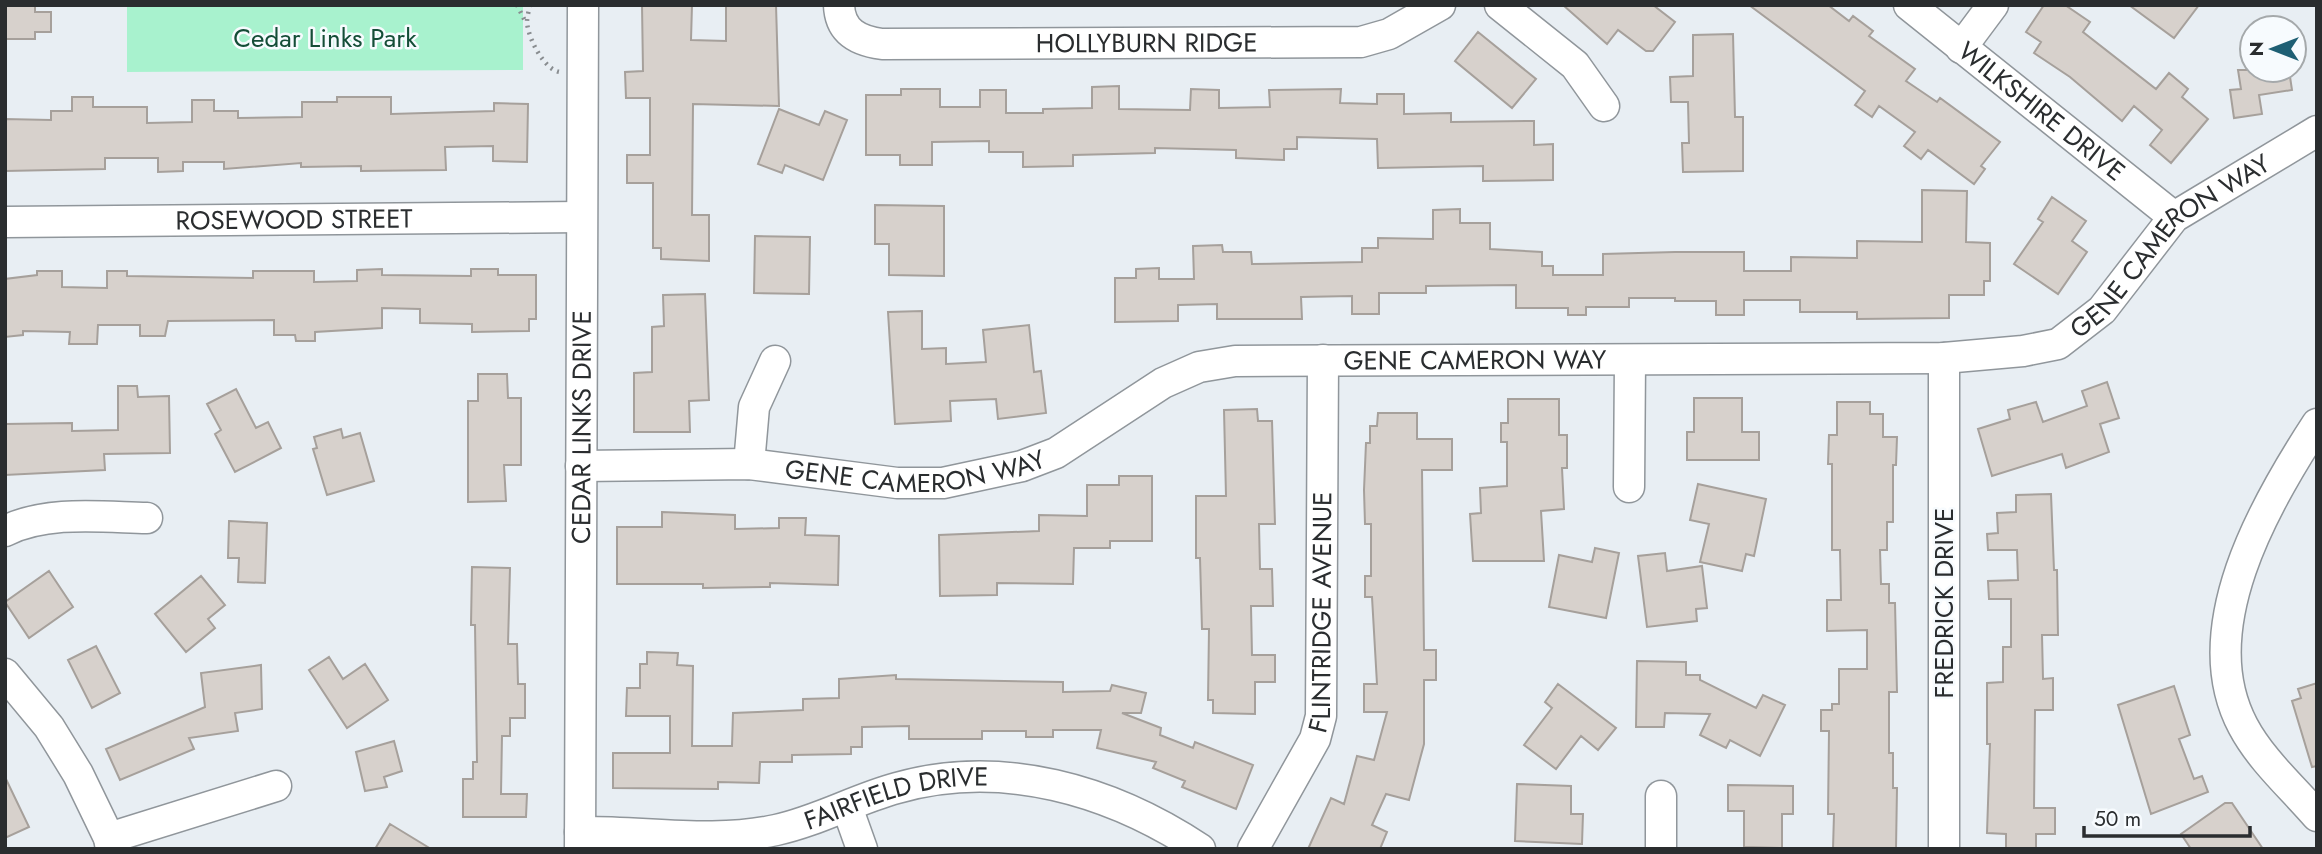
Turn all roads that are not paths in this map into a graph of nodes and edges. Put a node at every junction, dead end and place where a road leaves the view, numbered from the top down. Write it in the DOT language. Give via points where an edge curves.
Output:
graph roads {
  1 [pos="583,5"];
  2 [pos="1440,5"];
  3 [pos="1500,5"];
  4 [pos="1909,5"];
  5 [pos="1993,5"];
  6 [pos="844,19"];
  7 [pos="1961,48"];
  8 [pos="1604,106"];
  9 [pos="2317,131"];
  10 [pos="582,217"];
  11 [pos="2174,217"];
  12 [pos="5,222"];
  13 [pos="1944,358"];
  14 [pos="1323,360"];
  15 [pos="775,361"];
  16 [pos="1630,361"];
  17 [pos="2317,424"];
  18 [pos="749,464"];
  19 [pos="581,466"];
  20 [pos="1629,487"];
  21 [pos="147,518"];
  22 [pos="5,531"];
  23 [pos="5,674"];
  24 [pos="276,786"];
  25 [pos="1661,796"];
  26 [pos="847,807"];
  27 [pos="2317,816"];
  28 [pos="580,840"];
  29 [pos="110,844"];
  30 [pos="862,849"];
  31 [pos="1200,849"];
  32 [pos="1253,849"];
  33 [pos="1661,849"];
  34 [pos="1944,849"];
  1 -- 10 [label="street, CEDAR LINKS DRIVE"];
  2 -- 6 [label="street, HOLLYBURN RIDGE" via="1402,28 1361,42 882,44 863,41"];
  3 -- 8 [label="street" via="1575,65"];
  4 -- 7 [label="street, WILKSHIRE DRIVE"];
  5 -- 7 [label="street"];
  7 -- 11 [label="street, WILKSHIRE DRIVE"];
  9 -- 11 [label="street, GENE CAMERON WAY"];
  10 -- 12 [label="street, ROSEWOOD STREET"];
  10 -- 19 [label="street, CEDAR LINKS DRIVE"];
  11 -- 13 [label="street, GENE CAMERON WAY" via="2102,310 2058,344"];
  13 -- 16 [label="street, GENE CAMERON WAY"];
  13 -- 34 [label="street, FREDRICK DRIVE"];
  14 -- 16 [label="street, GENE CAMERON WAY"];
  14 -- 18 [label="street, GENE CAMERON WAY" via="1235,361 1199,367 1163,383 1056,453 1022,467 943,483 897,483"];
  14 -- 32 [label="street, FLINTRIDGE AVENUE" via="1321,716 1315,739"];
  15 -- 18 [label="street" via="754,407"];
  16 -- 20 [label="street"];
  17 -- 27 [label="street" via="2276,494 2234,584 2224,653 2229,689 2242,724 2260,754"];
  18 -- 19 [label="street, GENE CAMERON WAY"];
  19 -- 28 [label="street, CEDAR LINKS DRIVE"];
  21 -- 22 [label="street" via="68,516"];
  23 -- 29 [label="street" via="49,727 78,774"];
  24 -- 29 [label="street"];
  25 -- 33 [label="street"];
  26 -- 28 [label="street, FAIRFIELD DRIVE" via="779,830 738,836"];
  26 -- 30 [label="street"];
  26 -- 31 [label="street, FAIRFIELD DRIVE" via="871,795 928,781 1007,777 1107,800 1149,818"];
}
